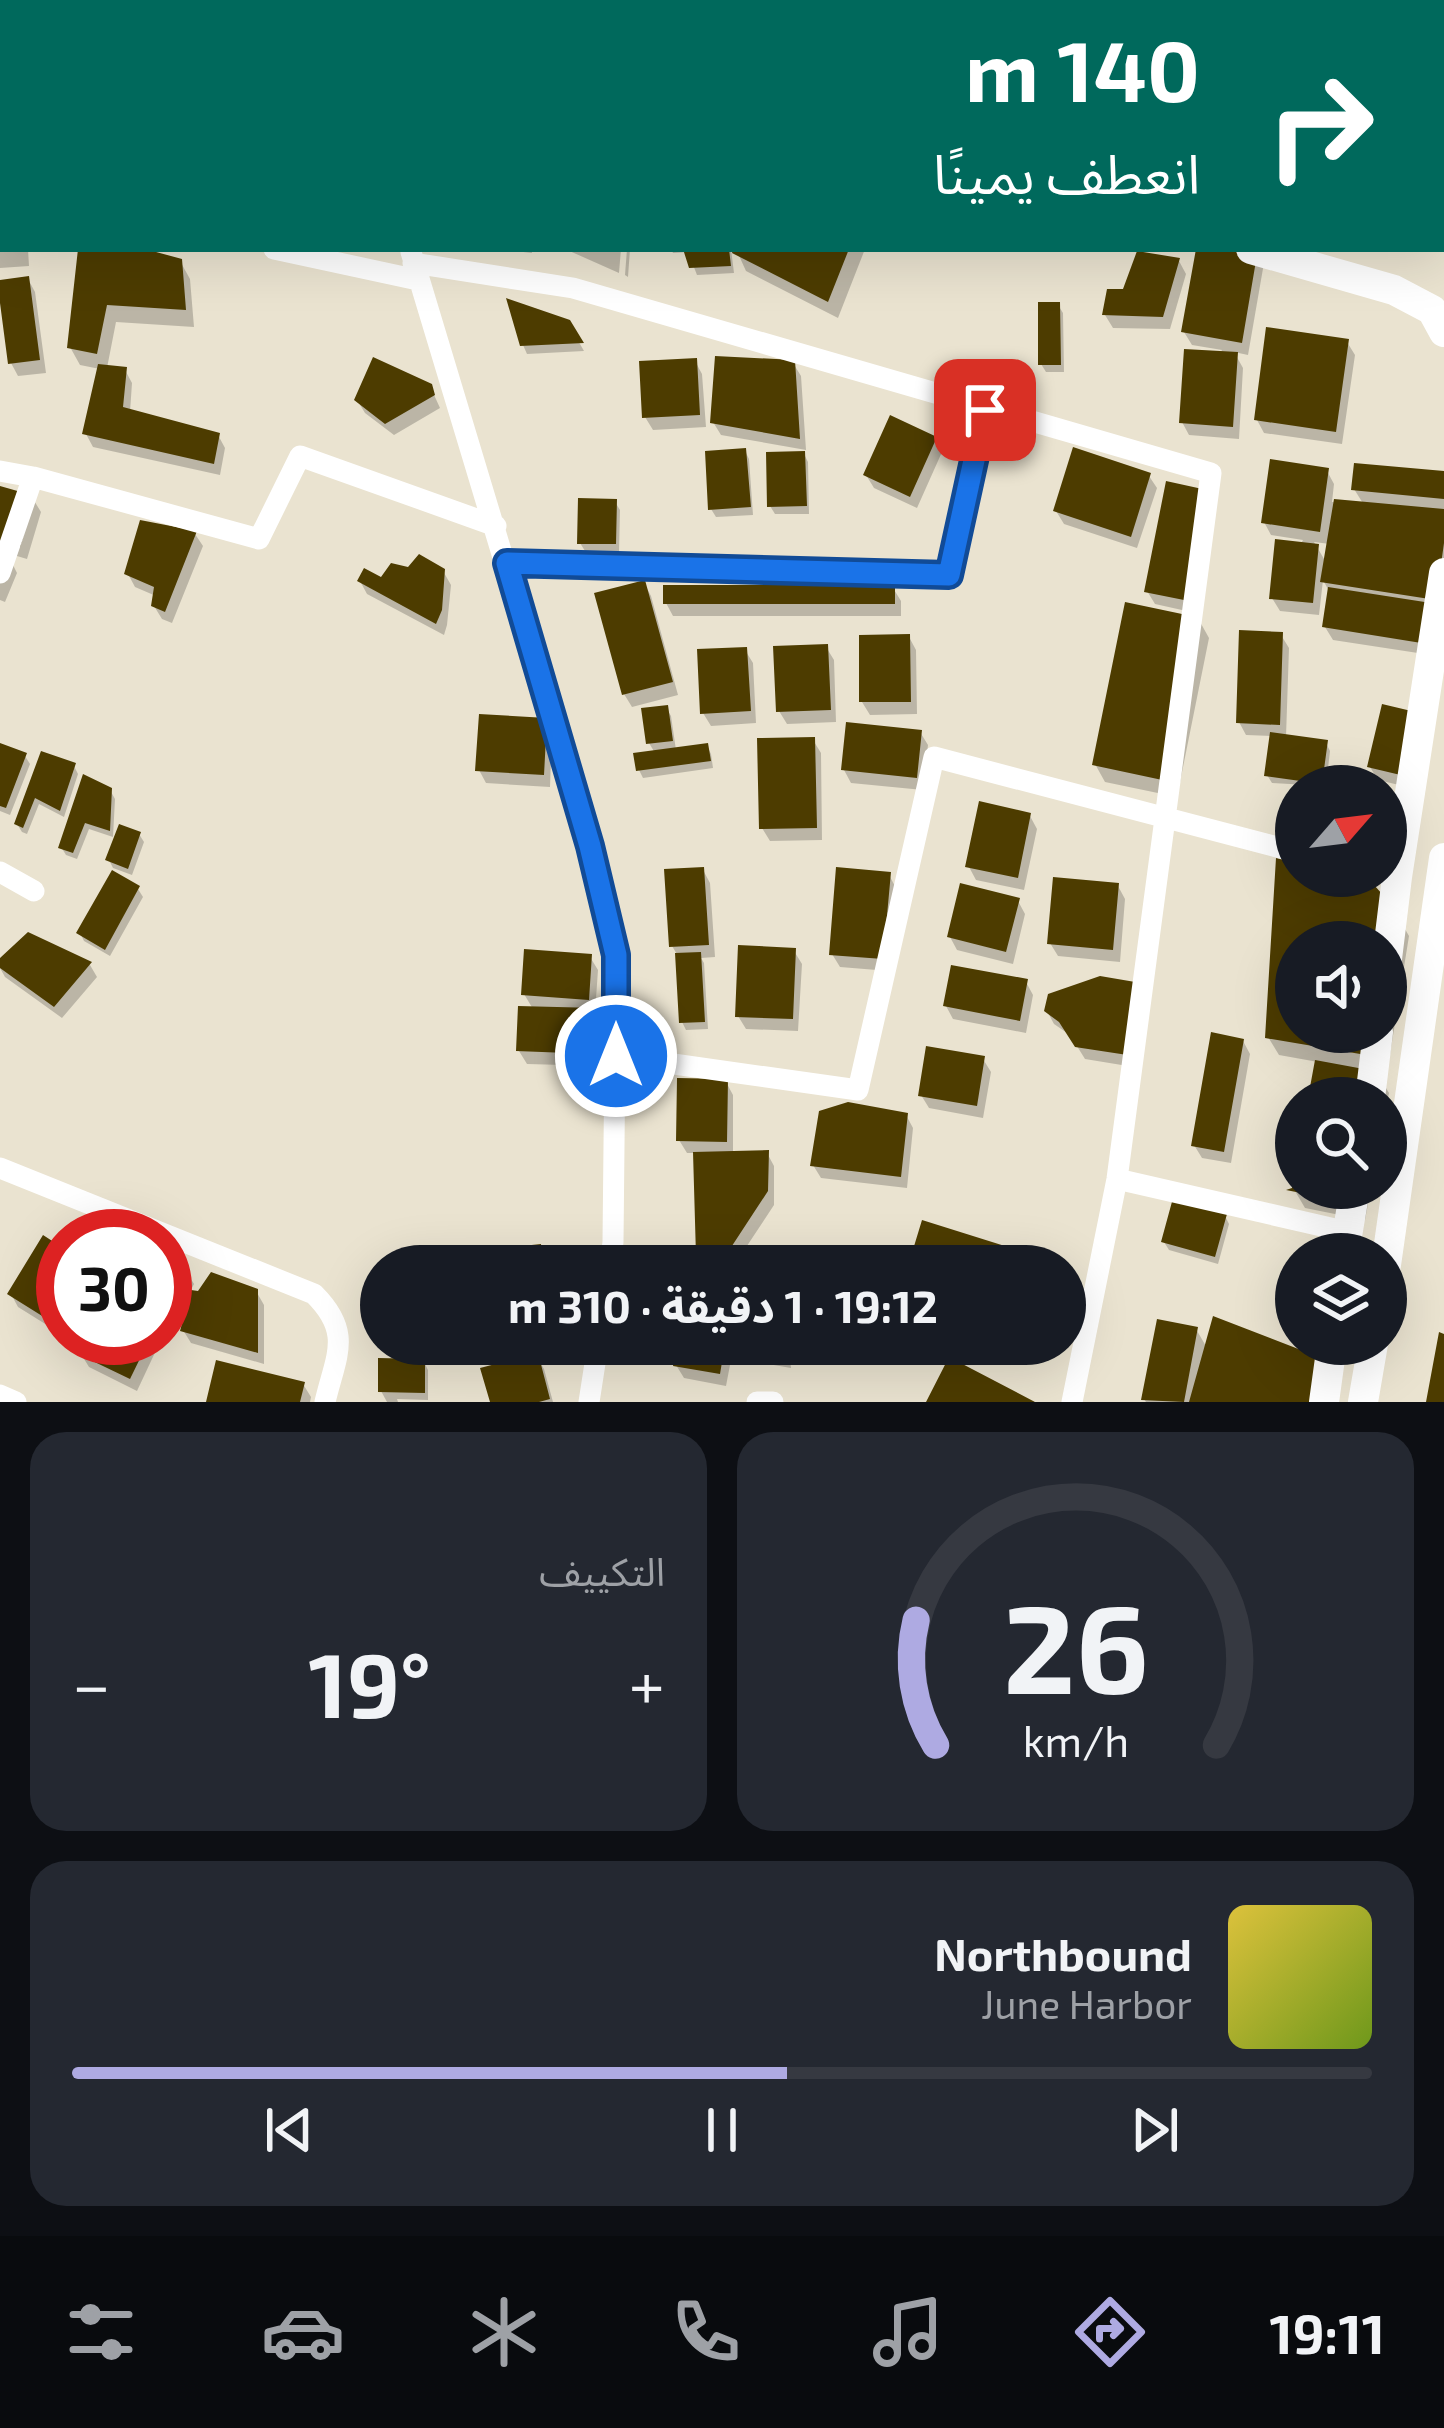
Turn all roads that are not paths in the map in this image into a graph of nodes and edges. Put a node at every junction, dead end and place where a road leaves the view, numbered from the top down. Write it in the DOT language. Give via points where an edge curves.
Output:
graph roads {
  1 [pos="302,252"];
  2 [pos="1261,252"];
  3 [pos="414,264"];
  4 [pos="1440,315"];
  5 [pos="985,410"];
  6 [pos="0,471"];
  7 [pos="33,476"];
  8 [pos="496,526"];
  9 [pos="507,563"];
  10 [pos="0,573"];
  11 [pos="1444,573"];
  12 [pos="1407,785"];
  13 [pos="1166,820"];
  14 [pos="1275,847"];
  15 [pos="1444,858"];
  16 [pos="0,872"];
  17 [pos="34,891"];
  18 [pos="616,1056"];
  19 [pos="1389,1077"];
  20 [pos="0,1168"];
  21 [pos="1118,1179"];
  22 [pos="1310,1233"];
  23 [pos="613,1245"];
  24 [pos="595,1365"];
  25 [pos="1329,1365"];
  26 [pos="1369,1365"];
  27 [pos="0,1395"];
  28 [pos="16,1402"];
  29 [pos="325,1402"];
  30 [pos="589,1402"];
  31 [pos="758,1402"];
  32 [pos="773,1402"];
  33 [pos="1072,1402"];
  34 [pos="1324,1402"];
  35 [pos="1363,1402"];
  1 -- 3 [label="street"];
  2 -- 4 [label="main road" via="1394,290"];
  3 -- 5 [label="street" via="573,289"];
  3 -- 8 [label="street"];
  5 -- 9 [label="street" via="949,575"];
  5 -- 13 [label="street" via="1211,473"];
  6 -- 7 [label="street"];
  7 -- 8 [label="street" via="260,539 300,456"];
  7 -- 10 [label="street"];
  8 -- 9 [label="street"];
  9 -- 18 [label="street" via="616,955"];
  11 -- 12 [label="main road"];
  13 -- 14 [label="street"];
  13 -- 18 [label="street" via="934,757 858,1090"];
  13 -- 21 [label="street"];
  15 -- 19 [label="main road"];
  16 -- 17 [label="street"];
  18 -- 23 [label="street"];
  20 -- 29 [label="street" via="314,1294 340,1337"];
  21 -- 22 [label="street"];
  21 -- 33 [label="street"];
  24 -- 30 [label="street"];
  25 -- 34 [label="main road"];
  26 -- 35 [label="main road"];
  27 -- 28 [label="street"];
  31 -- 32 [label="street"];
}
